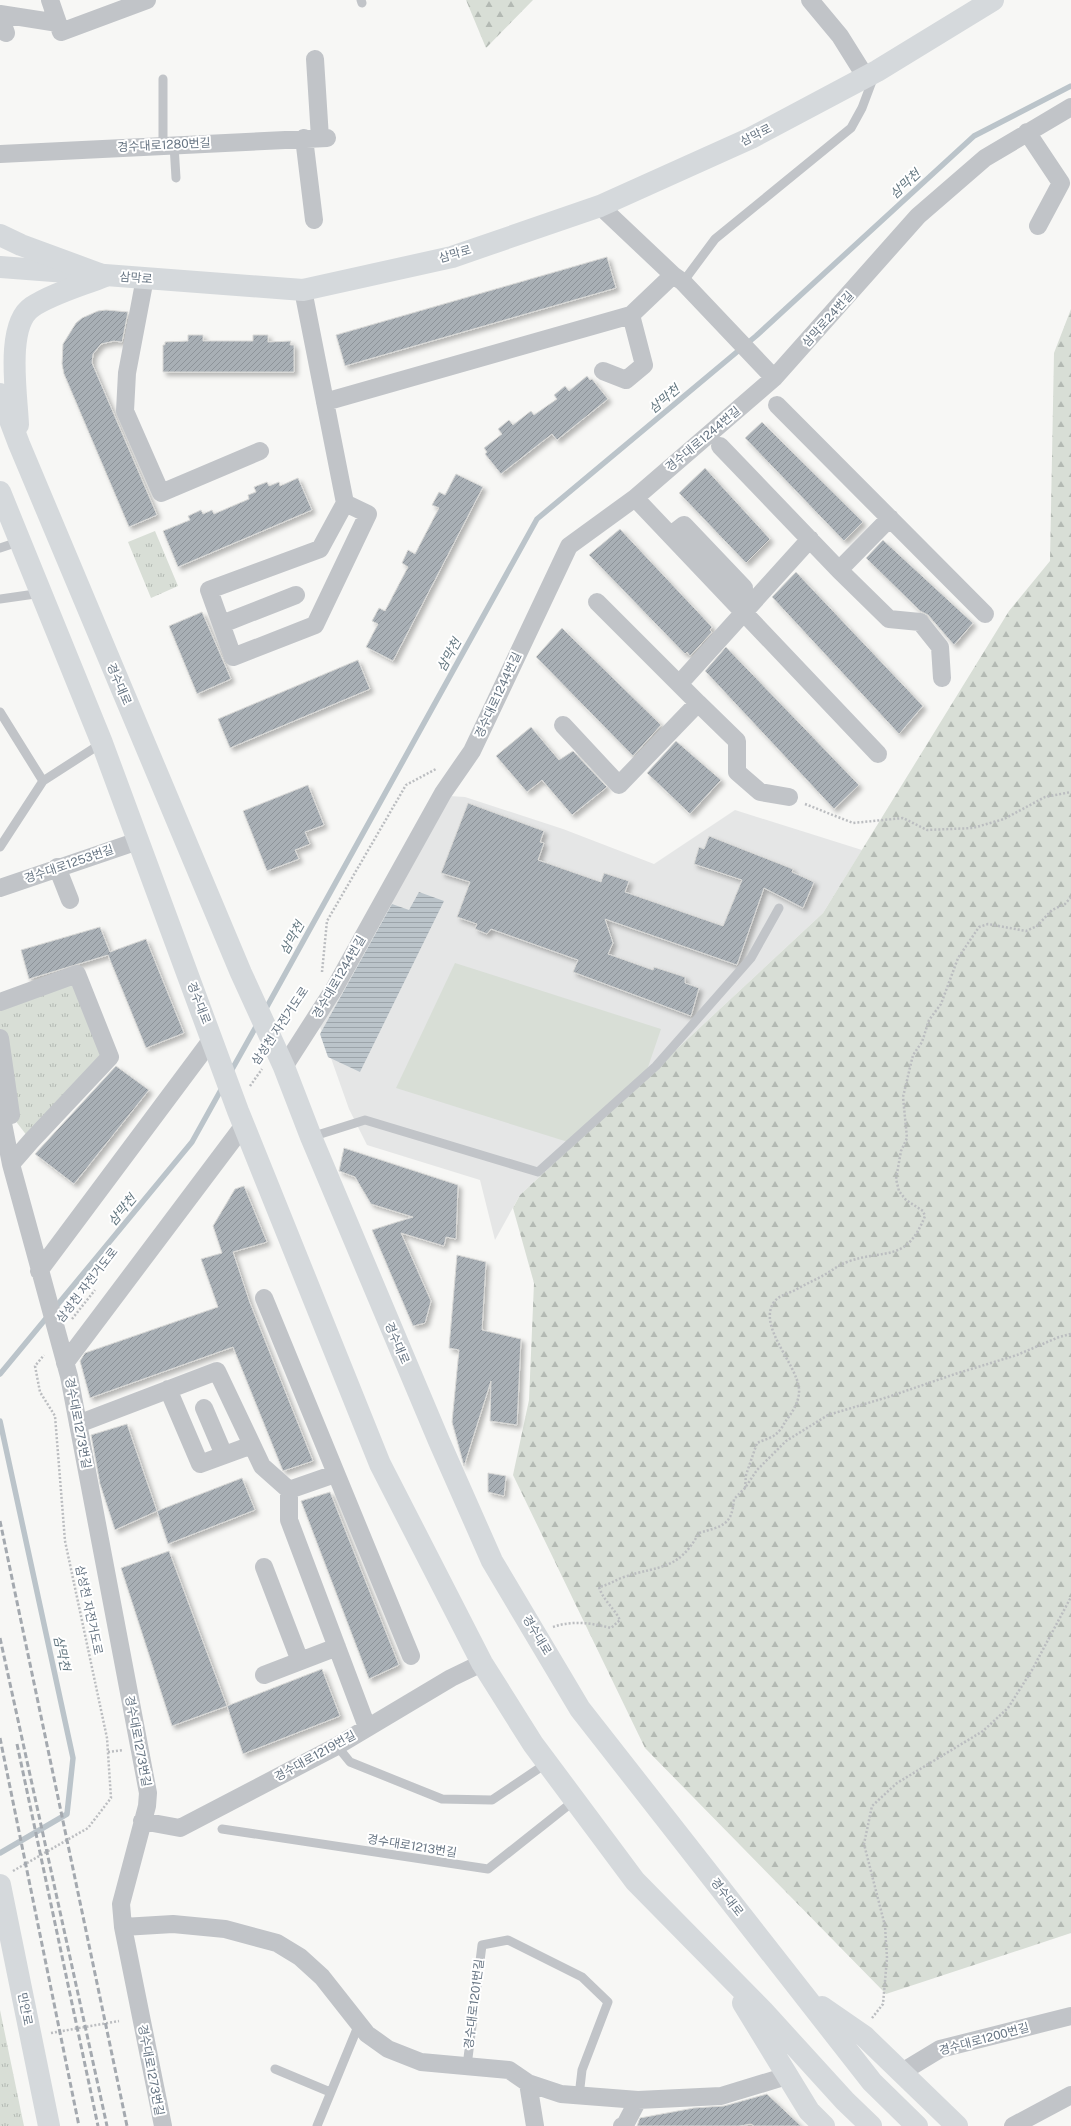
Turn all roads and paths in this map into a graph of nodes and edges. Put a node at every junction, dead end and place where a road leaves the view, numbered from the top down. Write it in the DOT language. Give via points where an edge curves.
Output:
graph roads {
  1 [pos="50,0"];
  2 [pos="810,0"];
  3 [pos="139,1"];
  4 [pos="986,2"];
  5 [pos="0,15"];
  6 [pos="58,22"];
  7 [pos="6,33"];
  8 [pos="314,59"];
  9 [pos="871,73"];
  10 [pos="163,79"];
  11 [pos="1071,107"];
  12 [pos="1027,132"];
  13 [pos="317,138"];
  14 [pos="168,145"];
  15 [pos="0,154"];
  16 [pos="176,178"];
  17 [pos="600,206"];
  18 [pos="314,220"];
  19 [pos="1038,226"];
  20 [pos="0,235"];
  21 [pos="0,267"];
  22 [pos="105,276"];
  23 [pos="145,278"];
  24 [pos="678,279"];
  25 [pos="303,290"];
  26 [pos="632,316"];
  27 [pos="603,371"];
  28 [pos="774,378"];
  29 [pos="0,394"];
  30 [pos="325,402"];
  31 [pos="777,405"];
  32 [pos="19,444"];
  33 [pos="720,446"];
  34 [pos="260,451"];
  35 [pos="1,498"];
  36 [pos="635,498"];
  37 [pos="345,503"];
  38 [pos="890,518"];
  39 [pos="810,539"];
  40 [pos="21,541"];
  41 [pos="0,548"];
  42 [pos="320,549"];
  43 [pos="345,562"];
  44 [pos="840,570"];
  45 [pos="42,593"];
  46 [pos="296,595"];
  47 [pos="0,599"];
  48 [pos="598,602"];
  49 [pos="744,613"];
  50 [pos="985,614"];
  51 [pos="222,624"];
  52 [pos="942,678"];
  53 [pos="680,683"];
  54 [pos="698,703"];
  55 [pos="0,712"];
  56 [pos="563,725"];
  57 [pos="102,743"];
  58 [pos="878,754"];
  59 [pos="439,768"];
  60 [pos="43,781"];
  61 [pos="1071,792"];
  62 [pos="789,797"];
  63 [pos="138,840"];
  64 [pos="0,847"];
  65 [pos="57,867"];
  66 [pos="0,888"];
  67 [pos="1071,897"];
  68 [pos="70,900"];
  69 [pos="779,908"];
  70 [pos="322,975"];
  71 [pos="0,1002"];
  72 [pos="0,1038"];
  73 [pos="213,1042"];
  74 [pos="274,1066"];
  75 [pos="247,1091"];
  76 [pos="5,1111"];
  77 [pos="241,1118"];
  78 [pos="311,1137"];
  79 [pos="11,1164"];
  80 [pos="41,1276"];
  81 [pos="99,1285"];
  82 [pos="264,1298"];
  83 [pos="70,1322"];
  84 [pos="1071,1334"];
  85 [pos="45,1354"];
  86 [pos="64,1359"];
  87 [pos="168,1388"];
  88 [pos="204,1408"];
  89 [pos="78,1424"];
  90 [pos="252,1444"];
  91 [pos="224,1455"];
  92 [pos="336,1474"];
  93 [pos="745,1488"];
  94 [pos="290,1490"];
  95 [pos="264,1567"];
  96 [pos="1071,1597"];
  97 [pos="536,1634"];
  98 [pos="337,1646"];
  99 [pos="411,1656"];
  100 [pos="300,1661"];
  101 [pos="482,1663"];
  102 [pos="264,1675"];
  103 [pos="367,1727"];
  104 [pos="337,1746"];
  105 [pos="547,1763"];
  106 [pos="575,1800"];
  107 [pos="142,1821"];
  108 [pos="222,1829"];
  109 [pos="3,1884"];
  110 [pos="123,1927"];
  111 [pos="725,1973"];
  112 [pos="802,1992"];
  113 [pos="1071,2016"];
  114 [pos="119,2021"];
  115 [pos="359,2024"];
  116 [pos="44,2034"];
  117 [pos="860,2034"];
  118 [pos="467,2066"];
  119 [pos="275,2069"];
  120 [pos="902,2072"];
  121 [pos="787,2076"];
  122 [pos="528,2083"];
  123 [pos="330,2092"];
  124 [pos="1071,2095"];
  125 [pos="579,2096"];
  126 [pos="638,2100"];
  127 [pos="49,2126"];
  128 [pos="163,2126"];
  129 [pos="316,2126"];
  130 [pos="535,2126"];
  131 [pos="622,2126"];
  132 [pos="824,2126"];
  133 [pos="871,2126"];
  134 [pos="917,2126"];
  135 [pos="957,2126"];
  136 [pos="1013,2126"];
  1 -- 6 [label="street"];
  2 -- 9 [label="street"];
  3 -- 6 [label="street" via="61,32"];
  4 -- 9 [label="main road, 삼막로"];
  5 -- 6 [label="street"];
  5 -- 7 [label="street"];
  8 -- 13 [label="street"];
  9 -- 17 [label="main road, 삼막로" via="751,138"];
  9 -- 24 [label="lane" via="862,108 851,128 715,239"];
  10 -- 14 [label="lane"];
  11 -- 12 [label="street, 삼막로24번길"];
  12 -- 19 [label="street" via="1061,183"];
  12 -- 28 [label="street, 삼막로24번길" via="985,158 918,216"];
  13 -- 14 [label="street, 경수대로1280번길"];
  13 -- 18 [label="street"];
  14 -- 15 [label="street, 경수대로1280번길"];
  14 -- 16 [label="lane"];
  17 -- 24 [label="street"];
  17 -- 25 [label="main road, 삼막로" via="452,257"];
  20 -- 22 [label="main road"];
  21 -- 22 [label="main road, 삼막로"];
  22 -- 23 [label="main road, 삼막로"];
  22 -- 32 [label="main road" via="44,300 30,308 22,318 17,330 15,352"];
  23 -- 25 [label="main road, 삼막로"];
  23 -- 34 [label="street" via="126,373 126,411 161,493"];
  24 -- 26 [label="street"];
  24 -- 28 [label="street"];
  25 -- 30 [label="street"];
  26 -- 27 [label="street" via="644,365 626,380"];
  26 -- 30 [label="street"];
  28 -- 36 [label="street, 경수대로1244번길"];
  29 -- 32 [label="main road, 경수대로"];
  30 -- 37 [label="street"];
  31 -- 38 [label="street"];
  32 -- 74 [label="main road, 경수대로" via="241,973"];
  33 -- 39 [label="street"];
  35 -- 40 [label="main road, 경수대로"];
  36 -- 49 [label="street"];
  36 -- 74 [label="street, 경수대로1244번길" via="569,546 472,751 443,793 334,989"];
  37 -- 42 [label="street"];
  37 -- 43 [label="street" via="368,514"];
  38 -- 44 [label="street"];
  38 -- 50 [label="street"];
  39 -- 44 [label="street"];
  39 -- 49 [label="street"];
  40 -- 41 [label="lane"];
  40 -- 45 [label="main road, 경수대로"];
  42 -- 43 [label="street"];
  42 -- 51 [label="street" via="209,590"];
  43 -- 51 [label="street" via="315,625 233,657"];
  44 -- 52 [label="street" via="889,619 920,622 940,647"];
  45 -- 47 [label="lane"];
  45 -- 57 [label="main road, 경수대로"];
  46 -- 51 [label="street"];
  48 -- 53 [label="street"];
  49 -- 53 [label="street"];
  49 -- 58 [label="street"];
  53 -- 54 [label="street"];
  54 -- 56 [label="street" via="619,785"];
  54 -- 62 [label="street" via="737,741 737,772 760,792"];
  55 -- 60 [label="lane"];
  57 -- 60 [label="lane"];
  57 -- 63 [label="main road, 경수대로"];
  59 -- 70 [label="path" via="406,785 327,921"];
  60 -- 64 [label="lane"];
  61 -- 62 [label="path" via="1045,797 1004,819 973,828 927,830 903,818 853,823"];
  63 -- 65 [label="street, 경수대로1253번길"];
  63 -- 73 [label="main road, 경수대로"];
  65 -- 66 [label="street, 경수대로1253번길"];
  65 -- 68 [label="street"];
  67 -- 93 [label="path" via="1065,904 1052,910 1037,926 1026,931 988,924 979,927 958,958 941,1004 929,1020 922,1042 913,1055 903,1097 907,1138 901,1151 896,1179 906,1200 923,1211 925,1216 903,1249 844,1263 779,1296 773,1303 770,1312 772,1329 795,1372 798,1397 791,1415 776,1434 757,1443 746,1474"];
  69 -- 78 [label="lane" via="751,958 661,1060 538,1172 365,1120"];
  71 -- 79 [label="street" via="77,974 110,1057"];
  72 -- 76 [label="street"];
  73 -- 77 [label="main road, 경수대로"];
  73 -- 80 [label="street"];
  74 -- 75 [label="path, 삼성천 자전거도로"];
  74 -- 78 [label="main road, 경수대로"];
  76 -- 79 [label="street"];
  77 -- 86 [label="street"];
  77 -- 101 [label="main road" via="380,1464"];
  78 -- 97 [label="main road, 경수대로" via="439,1442 492,1561"];
  79 -- 80 [label="street"];
  80 -- 86 [label="street, 경수대로1273번길"];
  81 -- 83 [label="path, 삼성천 자전거도로"];
  82 -- 92 [label="street"];
  84 -- 93 [label="path" via="1018,1355 828,1415 786,1441 757,1470"];
  85 -- 109 [label="path, 삼성천 자전거도로" via="35,1366 40,1392 55,1416 65,1541 107,1738 111,1798 88,1828"];
  86 -- 89 [label="street, 경수대로1273번길"];
  87 -- 89 [label="street"];
  87 -- 90 [label="street" via="217,1371"];
  87 -- 91 [label="street" via="200,1464"];
  88 -- 91 [label="street"];
  89 -- 107 [label="street, 경수대로1273번길" via="148,1793"];
  90 -- 91 [label="street"];
  90 -- 94 [label="street" via="262,1466"];
  92 -- 94 [label="street"];
  92 -- 99 [label="street"];
  93 -- 97 [label="path" via="734,1499 733,1514 722,1526 699,1533 680,1558 660,1569 623,1577 599,1587 602,1597 620,1620 611,1628 593,1623 567,1622"];
  94 -- 98 [label="street" via="289,1520"];
  95 -- 100 [label="street"];
  96 -- 117 [label="path" via="1032,1670 1008,1708 983,1731 897,1783 872,1806 864,1844 884,1926 887,1958 883,2004"];
  97 -- 112 [label="main road, 경수대로" via="580,1709"];
  98 -- 100 [label="street"];
  98 -- 103 [label="street"];
  100 -- 102 [label="street"];
  101 -- 103 [label="street, 경수대로1219번길"];
  101 -- 105 [label="main road"];
  103 -- 104 [label="street, 경수대로1219번길"];
  104 -- 105 [label="lane" via="350,1762 442,1799 492,1800"];
  104 -- 107 [label="street, 경수대로1219번길" via="180,1828"];
  105 -- 106 [label="main road"];
  106 -- 108 [label="lane, 경수대로1213번길" via="488,1869"];
  106 -- 111 [label="main road" via="635,1881"];
  107 -- 110 [label="street, 경수대로1273번길" via="121,1904"];
  109 -- 127 [label="main road, 만안로"];
  110 -- 115 [label="street, 경수대로1201번길" via="173,1924 218,1929 277,1944 300,1957 322,1977"];
  110 -- 128 [label="street, 경수대로1273번길"];
  111 -- 121 [label="main road"];
  111 -- 133 [label="main road"];
  112 -- 117 [label="main road"];
  112 -- 134 [label="main road, 경수대로" via="872,2082"];
  113 -- 120 [label="street, 경수대로1200번길" via="940,2049"];
  114 -- 116 [label="path"];
  115 -- 118 [label="street, 경수대로1201번길" via="367,2034 388,2049 421,2062"];
  115 -- 123 [label="lane"];
  117 -- 120 [label="main road"];
  118 -- 122 [label="street, 경수대로1201번길" via="509,2070"];
  118 -- 125 [label="lane, 경수대로1201번길" via="482,1945 508,1940 582,1977 608,2002 582,2070"];
  119 -- 123 [label="lane"];
  120 -- 135 [label="main road"];
  121 -- 126 [label="street, 경수대로1201번길" via="720,2096"];
  121 -- 132 [label="main road" via="809,2111"];
  122 -- 125 [label="street, 경수대로1201번길" via="561,2094"];
  122 -- 130 [label="street"];
  123 -- 129 [label="lane"];
  124 -- 136 [label="street"];
  125 -- 126 [label="street, 경수대로1201번길"];
  126 -- 131 [label="street" via="625,2126"];
}
